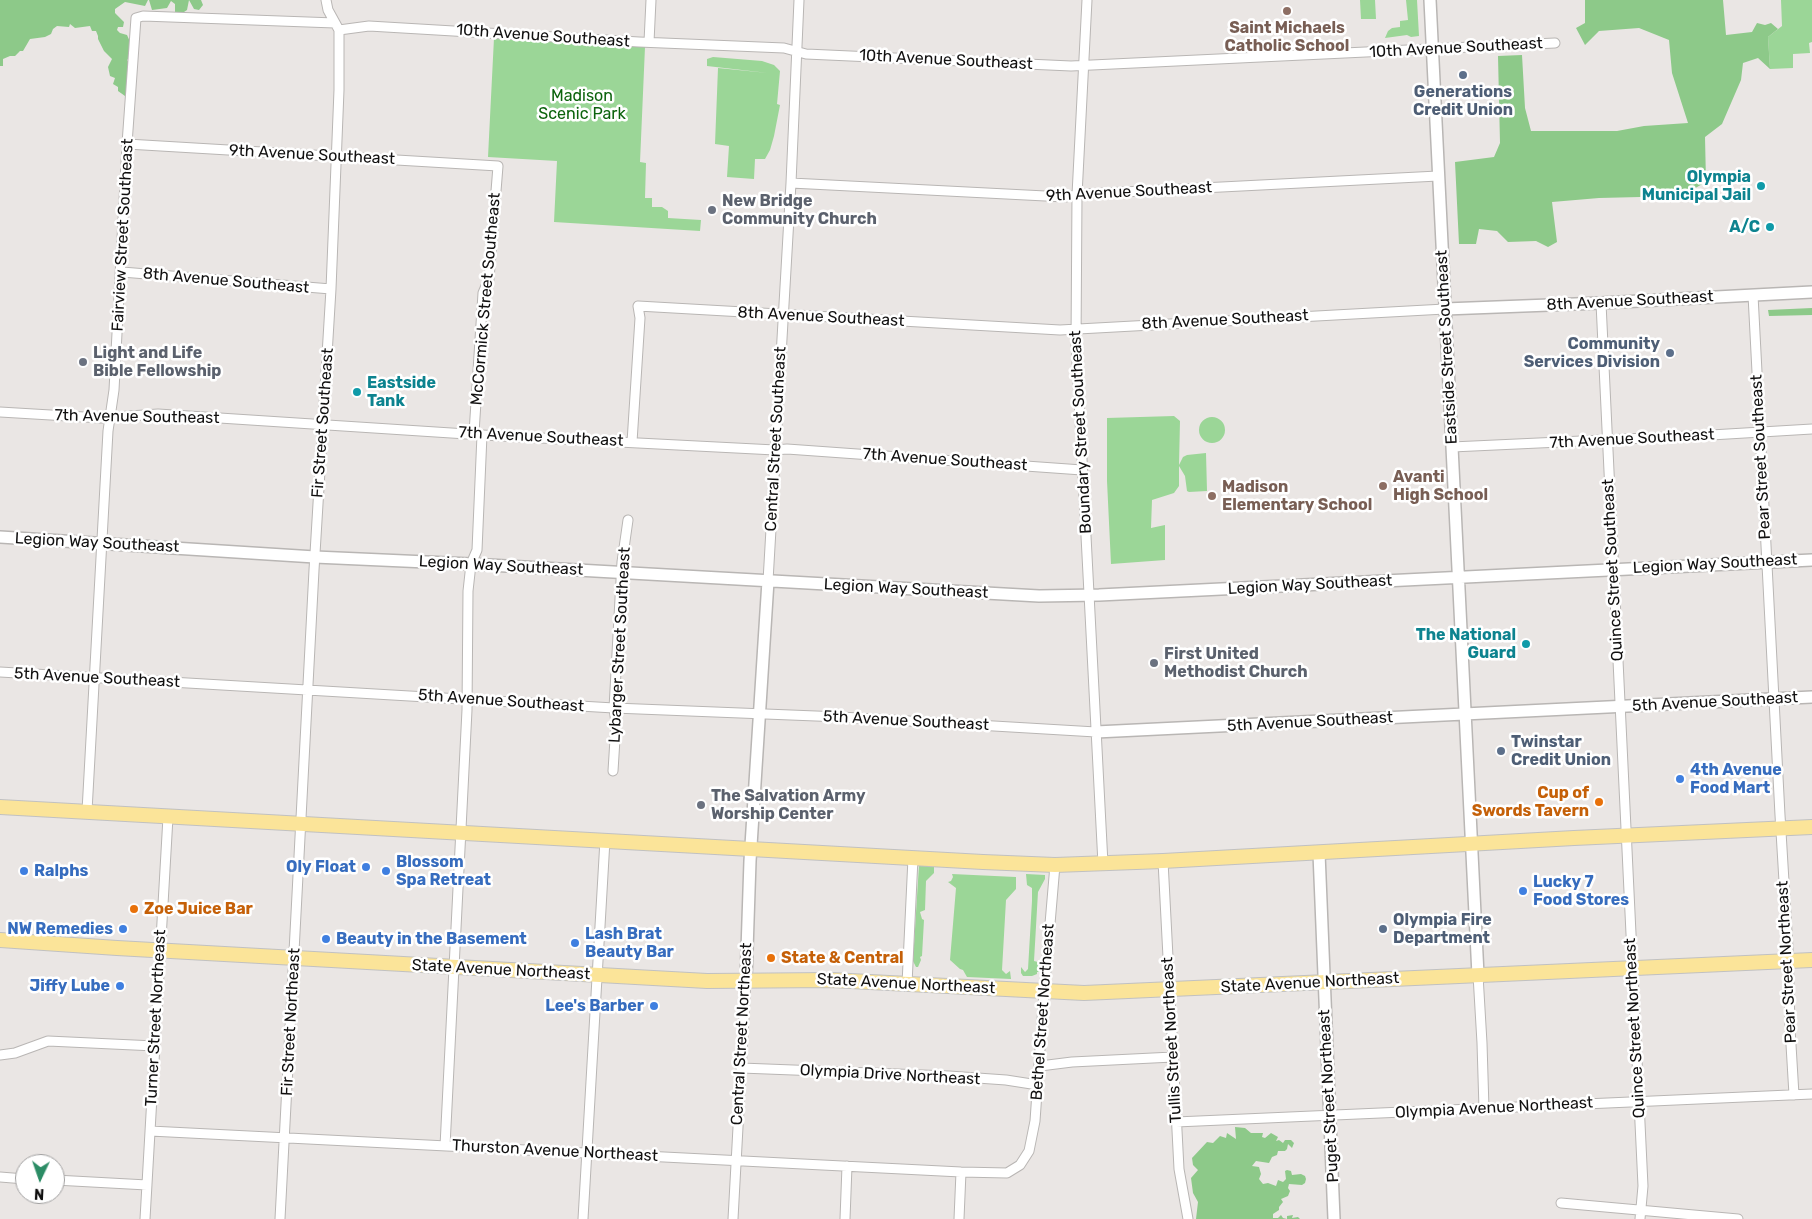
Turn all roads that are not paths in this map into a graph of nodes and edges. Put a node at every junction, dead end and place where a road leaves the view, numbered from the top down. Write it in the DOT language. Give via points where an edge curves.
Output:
graph roads {
  1 [pos="326,0"];
  2 [pos="651,0"];
  3 [pos="799,0"];
  4 [pos="1087,0"];
  5 [pos="1430,0"];
  6 [pos="337,26"];
  7 [pos="649,42"];
  8 [pos="1555,43"];
  9 [pos="1432,49"];
  10 [pos="797,52"];
  11 [pos="1084,65"];
  12 [pos="127,144"];
  13 [pos="336,157"];
  14 [pos="498,166"];
  15 [pos="1438,176"];
  16 [pos="791,183"];
  17 [pos="1077,195"];
  18 [pos="122,272"];
  19 [pos="331,289"];
  20 [pos="1812,292"];
  21 [pos="1753,295"];
  22 [pos="1601,303"];
  23 [pos="1445,309"];
  24 [pos="783,315"];
  25 [pos="1076,329"];
  26 [pos="0,412"];
  27 [pos="110,417"];
  28 [pos="323,424"];
  29 [pos="1812,429"];
  30 [pos="1760,433"];
  31 [pos="478,434"];
  32 [pos="1607,440"];
  33 [pos="632,442"];
  34 [pos="1452,447"];
  35 [pos="775,450"];
  36 [pos="1082,470"];
  37 [pos="628,520"];
  38 [pos="0,537"];
  39 [pos="102,543"];
  40 [pos="315,557"];
  41 [pos="1812,560"];
  42 [pos="1767,562"];
  43 [pos="471,564"];
  44 [pos="1614,569"];
  45 [pos="622,572"];
  46 [pos="1458,577"];
  47 [pos="768,581"];
  48 [pos="1088,596"];
  49 [pos="0,672"];
  50 [pos="96,677"];
  51 [pos="308,690"];
  52 [pos="1812,697"];
  53 [pos="467,698"];
  54 [pos="1775,699"];
  55 [pos="1619,707"];
  56 [pos="614,708"];
  57 [pos="760,714"];
  58 [pos="1465,714"];
  59 [pos="1096,732"];
  60 [pos="612,771"];
  61 [pos="0,807"];
  62 [pos="88,811"];
  63 [pos="168,817"];
  64 [pos="300,824"];
  65 [pos="1812,828"];
  66 [pos="1781,829"];
  67 [pos="459,832"];
  68 [pos="1626,837"];
  69 [pos="605,840"];
  70 [pos="1471,845"];
  71 [pos="751,849"];
  72 [pos="1319,853"];
  73 [pos="913,858"];
  74 [pos="1163,861"];
  75 [pos="1103,864"];
  76 [pos="1055,865"];
  77 [pos="0,940"];
  78 [pos="160,951"];
  79 [pos="294,958"];
  80 [pos="1812,960"];
  81 [pos="1788,961"];
  82 [pos="453,967"];
  83 [pos="1632,967"];
  84 [pos="597,975"];
  85 [pos="1478,975"];
  86 [pos="746,980"];
  87 [pos="1324,983"];
  88 [pos="907,984"];
  89 [pos="1169,990"];
  90 [pos="1044,991"];
  91 [pos="155,1046"];
  92 [pos="0,1055"];
  93 [pos="1173,1057"];
  94 [pos="1040,1066"];
  95 [pos="741,1068"];
  96 [pos="1038,1084"];
  97 [pos="1812,1094"];
  98 [pos="1794,1095"];
  99 [pos="1639,1102"];
  100 [pos="1484,1109"];
  101 [pos="1329,1116"];
  102 [pos="1176,1122"];
  103 [pos="150,1130"];
  104 [pos="284,1137"];
  105 [pos="444,1146"];
  106 [pos="587,1153"];
  107 [pos="1024,1158"];
  108 [pos="736,1161"];
  109 [pos="847,1166"];
  110 [pos="960,1172"];
  111 [pos="0,1178"];
  112 [pos="15,1179"];
  113 [pos="65,1180"];
  114 [pos="147,1184"];
  115 [pos="1562,1203"];
  116 [pos="1641,1215"];
  117 [pos="145,1219"];
  118 [pos="280,1219"];
  119 [pos="583,1219"];
  120 [pos="733,1219"];
  121 [pos="845,1219"];
  122 [pos="959,1219"];
  123 [pos="1188,1219"];
  124 [pos="1334,1219"];
  125 [pos="1738,1219"];
  1 -- 6 [label="street, Fir Street Southeast"];
  2 -- 7 [label="street"];
  3 -- 10 [label="street, Central Street Southeast"];
  4 -- 11 [label="street, Boundary Street Southeast"];
  5 -- 9 [label="street, Eastside Street Southeast"];
  6 -- 7 [label="street, 10th Avenue Southeast"];
  6 -- 12 [label="street, Fairview Street Southeast" via="319,22 136,18"];
  6 -- 13 [label="street, Fir Street Southeast" via="340,38"];
  7 -- 10 [label="street, 10th Avenue Southeast" via="784,48"];
  8 -- 9 [label="street, 10th Avenue Southeast"];
  9 -- 11 [label="street, 10th Avenue Southeast"];
  9 -- 15 [label="street, Eastside Street Southeast"];
  10 -- 11 [label="street, 10th Avenue Southeast"];
  10 -- 16 [label="street, Central Street Southeast"];
  11 -- 17 [label="street, Boundary Street Southeast"];
  12 -- 13 [label="street, 9th Avenue Southeast"];
  12 -- 18 [label="street, Fairview Street Southeast"];
  13 -- 14 [label="street, 9th Avenue Southeast"];
  13 -- 19 [label="street, Fir Street Southeast"];
  14 -- 31 [label="street, McCormick Street Southeast" via="489,279 482,299"];
  15 -- 17 [label="street, 9th Avenue Southeast"];
  15 -- 23 [label="street, Eastside Street Southeast"];
  16 -- 17 [label="street, 9th Avenue Southeast" via="1065,198"];
  16 -- 24 [label="street, Central Street Southeast"];
  17 -- 25 [label="street, Boundary Street Southeast"];
  18 -- 19 [label="street, 8th Avenue Southeast"];
  18 -- 27 [label="street, Fairview Street Southeast"];
  19 -- 28 [label="street, Fir Street Southeast"];
  20 -- 21 [label="street, 8th Avenue Southeast"];
  21 -- 22 [label="street, 8th Avenue Southeast"];
  21 -- 30 [label="street, Pear Street Southeast"];
  22 -- 23 [label="street, 8th Avenue Southeast"];
  22 -- 32 [label="street, Quince Street Southeast"];
  23 -- 25 [label="street, 8th Avenue Southeast"];
  23 -- 34 [label="street, Eastside Street Southeast"];
  24 -- 25 [label="street, 8th Avenue Southeast"];
  24 -- 33 [label="street, 8th Avenue Southeast" via="638,306 640,318"];
  24 -- 35 [label="street, Central Street Southeast"];
  25 -- 36 [label="street, Boundary Street Southeast"];
  26 -- 27 [label="street, 7th Avenue Southeast"];
  27 -- 28 [label="street, 7th Avenue Southeast" via="158,414"];
  27 -- 39 [label="street, Fairview Street Southeast"];
  28 -- 31 [label="street, 7th Avenue Southeast"];
  28 -- 40 [label="street, Fir Street Southeast"];
  29 -- 30 [label="street, 7th Avenue Southeast"];
  30 -- 32 [label="street, 7th Avenue Southeast"];
  30 -- 42 [label="street, Pear Street Southeast"];
  31 -- 33 [label="street, 7th Avenue Southeast"];
  31 -- 43 [label="street, McCormick Street Southeast" via="477,550"];
  32 -- 34 [label="street, 7th Avenue Southeast"];
  32 -- 44 [label="street, Quince Street Southeast"];
  33 -- 35 [label="street, 7th Avenue Southeast"];
  34 -- 46 [label="street, Eastside Street Southeast"];
  35 -- 36 [label="street, 7th Avenue Southeast"];
  35 -- 47 [label="street, Central Street Southeast"];
  36 -- 48 [label="street, Boundary Street Southeast"];
  37 -- 45 [label="street, Lybarger Street Southeast"];
  38 -- 39 [label="street, Legion Way Southeast"];
  39 -- 40 [label="street, Legion Way Southeast"];
  39 -- 50 [label="street, Fairview Street Southeast"];
  40 -- 43 [label="street, Legion Way Southeast"];
  40 -- 51 [label="street, Fir Street Southeast"];
  41 -- 42 [label="street, Legion Way Southeast"];
  42 -- 44 [label="street, Legion Way Southeast"];
  42 -- 54 [label="street, Pear Street Southeast"];
  43 -- 45 [label="street, Legion Way Southeast"];
  43 -- 53 [label="street, McCormick Street Southeast" via="466,632"];
  44 -- 46 [label="street, Legion Way Southeast"];
  44 -- 55 [label="street, Quince Street Southeast"];
  45 -- 47 [label="street, Legion Way Southeast"];
  45 -- 56 [label="street, Lybarger Street Southeast"];
  46 -- 48 [label="street, Legion Way Southeast"];
  46 -- 58 [label="street, Eastside Street Southeast"];
  47 -- 48 [label="street, Legion Way Southeast"];
  47 -- 57 [label="street, Central Street Southeast"];
  48 -- 59 [label="street, Boundary Street Southeast"];
  49 -- 50 [label="street, 5th Avenue Southeast"];
  50 -- 51 [label="street, 5th Avenue Southeast"];
  50 -- 62 [label="street, Fairview Street Southeast"];
  51 -- 53 [label="street, 5th Avenue Southeast"];
  51 -- 64 [label="street, Fir Street Southeast"];
  52 -- 54 [label="street, 5th Avenue Southeast"];
  53 -- 56 [label="street, 5th Avenue Southeast"];
  53 -- 67 [label="street, McCormick Street Southeast"];
  54 -- 55 [label="street, 5th Avenue Southeast"];
  54 -- 66 [label="street, Pear Street Southeast"];
  55 -- 58 [label="street, 5th Avenue Southeast"];
  55 -- 68 [label="street, Quince Street Southeast"];
  56 -- 57 [label="street, 5th Avenue Southeast"];
  56 -- 60 [label="street, Lybarger Street Southeast" via="616,724"];
  57 -- 59 [label="street, 5th Avenue Southeast"];
  57 -- 71 [label="street, Central Street Southeast"];
  58 -- 59 [label="street, 5th Avenue Southeast"];
  58 -- 70 [label="street, Eastside Street Southeast"];
  59 -- 75 [label="street, Boundary Street Southeast"];
  61 -- 62 [label="main road"];
  62 -- 63 [label="main road"];
  63 -- 64 [label="main road"];
  63 -- 78 [label="street, Turner Street Northeast"];
  64 -- 67 [label="main road"];
  64 -- 79 [label="street, Fir Street Northeast"];
  65 -- 66 [label="main road"];
  66 -- 68 [label="main road"];
  66 -- 81 [label="street, Pear Street Northeast"];
  67 -- 69 [label="main road"];
  67 -- 82 [label="street, McCormick Street Southeast"];
  68 -- 70 [label="main road"];
  68 -- 83 [label="street, Quince Street Northeast"];
  69 -- 71 [label="main road"];
  69 -- 84 [label="street"];
  70 -- 72 [label="main road"];
  70 -- 85 [label="street, Eastside Street Southeast"];
  71 -- 73 [label="main road"];
  71 -- 86 [label="street, Central Street Northeast"];
  72 -- 74 [label="main road"];
  72 -- 87 [label="street, Puget Street Northeast"];
  73 -- 76 [label="main road"];
  73 -- 88 [label="street"];
  74 -- 75 [label="main road"];
  74 -- 89 [label="street, Tullis Street Northeast"];
  75 -- 76 [label="main road"];
  76 -- 90 [label="street, Bethel Street Northeast"];
  77 -- 78 [label="main road, State Avenue Northeast"];
  78 -- 79 [label="main road, State Avenue Northeast"];
  78 -- 91 [label="street, Turner Street Northeast"];
  79 -- 82 [label="main road, State Avenue Northeast"];
  79 -- 104 [label="street, Fir Street Northeast"];
  80 -- 81 [label="main road, State Avenue Northeast"];
  81 -- 83 [label="main road, State Avenue Northeast"];
  81 -- 98 [label="street, Pear Street Northeast"];
  82 -- 84 [label="main road, State Avenue Northeast"];
  82 -- 105 [label="street, McCormick Street Southeast"];
  83 -- 85 [label="main road, State Avenue Northeast"];
  83 -- 99 [label="street, Quince Street Northeast"];
  84 -- 86 [label="main road, State Avenue Northeast"];
  84 -- 106 [label="street"];
  85 -- 87 [label="main road, State Avenue Northeast"];
  85 -- 100 [label="street"];
  86 -- 88 [label="main road, State Avenue Northeast" via="807,979"];
  86 -- 95 [label="street, Central Street Northeast"];
  87 -- 89 [label="main road, State Avenue Northeast"];
  87 -- 101 [label="street, Puget Street Northeast"];
  88 -- 90 [label="main road, State Avenue Northeast"];
  89 -- 90 [label="main road, State Avenue Northeast"];
  89 -- 93 [label="street, Tullis Street Northeast"];
  90 -- 94 [label="street, Bethel Street Northeast"];
  91 -- 92 [label="street" via="48,1041"];
  91 -- 103 [label="street, Turner Street Northeast"];
  93 -- 94 [label="street"];
  93 -- 102 [label="street, Tullis Street Northeast"];
  94 -- 96 [label="street, Bethel Street Northeast"];
  95 -- 96 [label="street, Olympia Drive Northeast" via="949,1076"];
  95 -- 108 [label="street, Central Street Northeast"];
  96 -- 107 [label="street, Bethel Street Northeast" via="1035,1121 1029,1151"];
  97 -- 98 [label="street, Olympia Avenue Northeast"];
  98 -- 99 [label="street, Olympia Avenue Northeast"];
  99 -- 100 [label="street, Olympia Avenue Northeast"];
  99 -- 116 [label="street, Quince Street Northeast"];
  100 -- 101 [label="street, Olympia Avenue Northeast"];
  101 -- 102 [label="street, Olympia Avenue Northeast"];
  101 -- 124 [label="street, Puget Street Northeast"];
  102 -- 123 [label="street, Tullis Street Northeast" via="1179,1169"];
  103 -- 104 [label="street, Thurston Avenue Northeast"];
  103 -- 114 [label="street, Turner Street Northeast"];
  104 -- 105 [label="street, Thurston Avenue Northeast"];
  104 -- 118 [label="street, Fir Street Northeast"];
  105 -- 106 [label="street, Thurston Avenue Northeast"];
  106 -- 108 [label="street, Thurston Avenue Northeast"];
  106 -- 119 [label="street"];
  107 -- 110 [label="street, Thurston Avenue Northeast" via="1020,1165 1007,1173"];
  108 -- 109 [label="street, Thurston Avenue Northeast"];
  108 -- 120 [label="street, Central Street Northeast"];
  109 -- 110 [label="street, Thurston Avenue Northeast"];
  109 -- 121 [label="street"];
  110 -- 122 [label="street"];
  111 -- 112 [label="street"];
  113 -- 114 [label="street"];
  114 -- 117 [label="street, Turner Street Northeast"];
  115 -- 116 [label="street"];
  116 -- 125 [label="street"];
}
